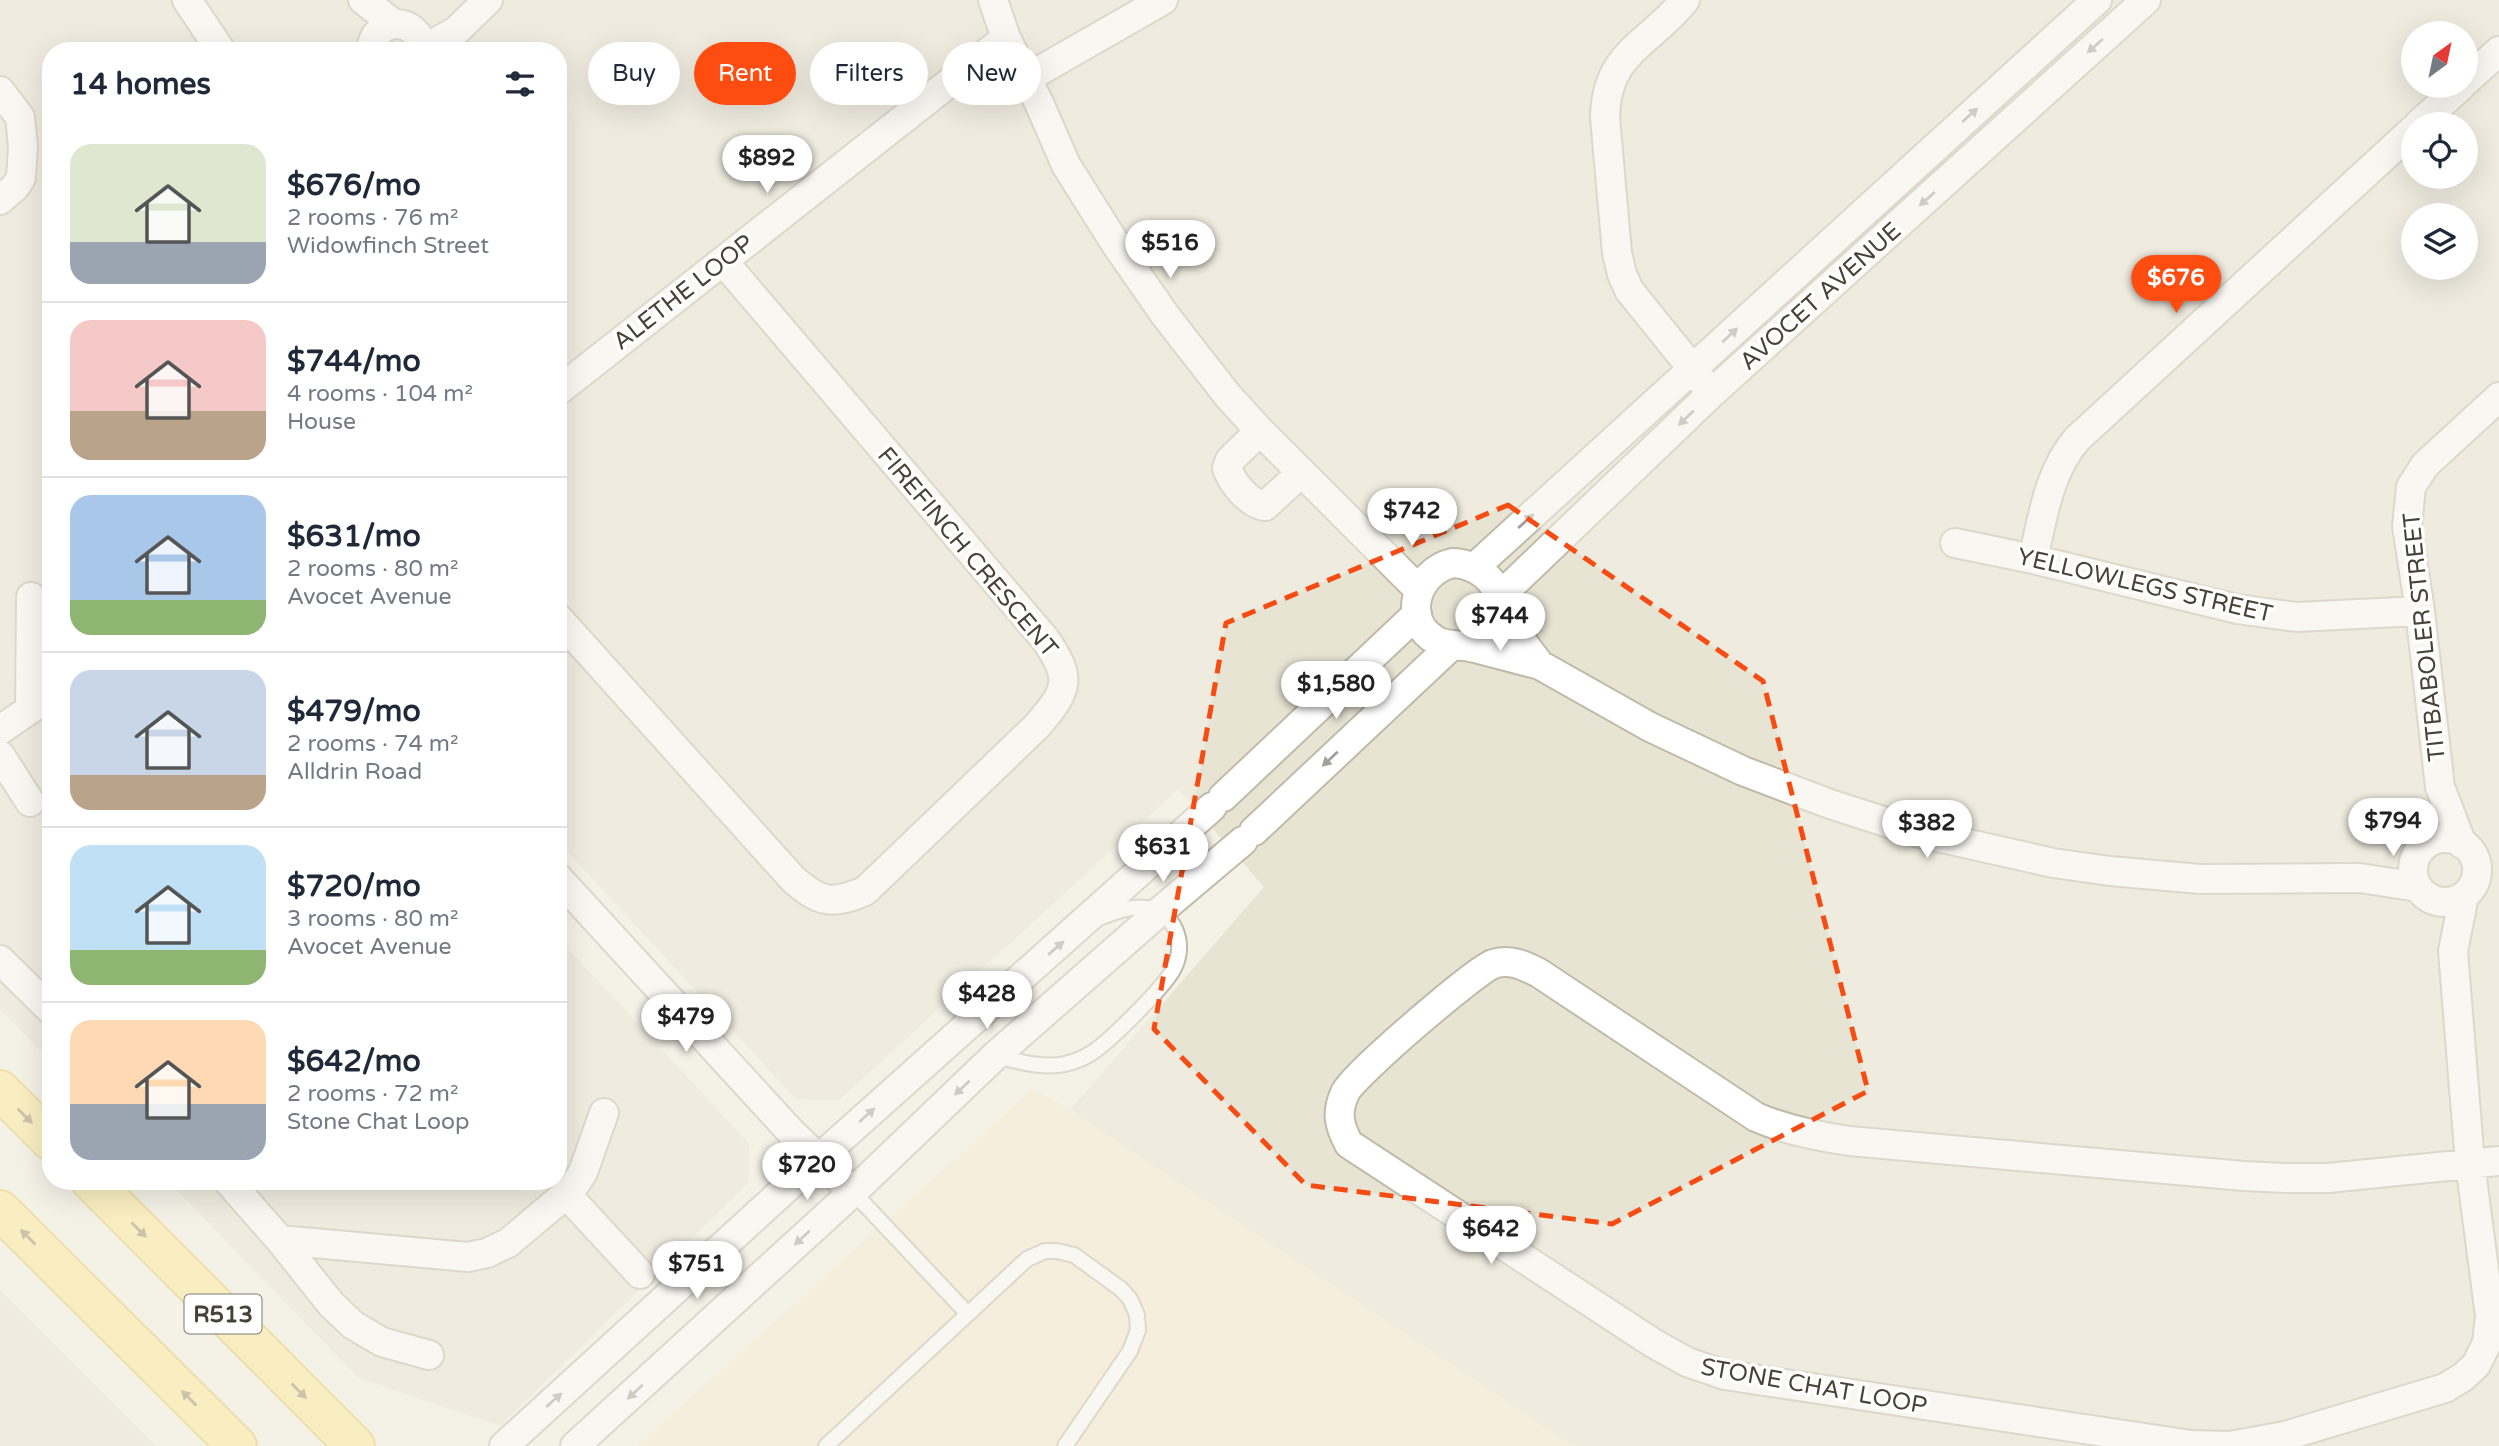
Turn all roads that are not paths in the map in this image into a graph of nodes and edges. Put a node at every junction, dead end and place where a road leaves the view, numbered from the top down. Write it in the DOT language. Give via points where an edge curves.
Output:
graph roads {
  1 [pos="187,0"];
  2 [pos="363,0"];
  3 [pos="488,0"];
  4 [pos="993,0"];
  5 [pos="1163,0"];
  6 [pos="1685,0"];
  7 [pos="2097,0"];
  8 [pos="2146,0"];
  9 [pos="394,24"];
  10 [pos="1006,38"];
  11 [pos="215,42"];
  12 [pos="372,42"];
  13 [pos="420,42"];
  14 [pos="437,42"];
  15 [pos="1008,42"];
  16 [pos="2499,51"];
  17 [pos="1041,70"];
  18 [pos="2478,71"];
  19 [pos="0,90"];
  20 [pos="2448,98"];
  21 [pos="1039,105"];
  22 [pos="2432,112"];
  23 [pos="2401,141"];
  24 [pos="0,200"];
  25 [pos="723,261"];
  26 [pos="1692,370"];
  27 [pos="567,384"];
  28 [pos="1713,392"];
  29 [pos="2499,397"];
  30 [pos="1260,431"];
  31 [pos="1301,473"];
  32 [pos="1371,541"];
  33 [pos="1955,543"];
  34 [pos="2033,559"];
  35 [pos="1442,566"];
  36 [pos="1475,567"];
  37 [pos="32,597"];
  38 [pos="1418,602"];
  39 [pos="1499,604"];
  40 [pos="2420,611"];
  41 [pos="567,628"];
  42 [pos="1463,647"];
  43 [pos="1540,665"];
  44 [pos="40,702"];
  45 [pos="0,730"];
  46 [pos="0,755"];
  47 [pos="2440,787"];
  48 [pos="30,802"];
  49 [pos="2466,846"];
  50 [pos="2423,849"];
  51 [pos="2499,855"];
  52 [pos="2360,878"];
  53 [pos="2479,884"];
  54 [pos="567,888"];
  55 [pos="2425,893"];
  56 [pos="1159,912"];
  57 [pos="1082,925"];
  58 [pos="2453,951"];
  59 [pos="0,960"];
  60 [pos="42,998"];
  61 [pos="995,1056"];
  62 [pos="0,1090"];
  63 [pos="604,1113"];
  64 [pos="42,1132"];
  65 [pos="817,1160"];
  66 [pos="2499,1161"];
  67 [pos="2470,1163"];
  68 [pos="99,1190"];
  69 [pos="236,1190"];
  70 [pos="853,1192"];
  71 [pos="566,1194"];
  72 [pos="0,1210"];
  73 [pos="280,1240"];
  74 [pos="640,1274"];
  75 [pos="967,1313"];
  76 [pos="429,1355"];
  77 [pos="352,1441"];
  78 [pos="237,1446"];
  79 [pos="504,1446"];
  80 [pos="575,1446"];
  81 [pos="826,1446"];
  82 [pos="1065,1446"];
  1 -- 11 [label="street"];
  2 -- 9 [label="street"];
  3 -- 14 [label="street" via="456,31"];
  4 -- 10 [label="street"];
  5 -- 17 [label="street"];
  6 -- 26 [label="street" via="1617,69 1605,96 1605,117 1622,274 1629,290"];
  26 -- 7 [label="street, AVOCET AVENUE, one-way"];
  8 -- 28 [label="street, AVOCET AVENUE, one-way"];
  9 -- 12 [label="street" via="378,31"];
  9 -- 13 [label="street" via="418,34"];
  10 -- 15 [label="street"];
  10 -- 25 [label="street, ALETHE LOOP"];
  16 -- 18 [label="street"];
  19 -- 24 [label="street" via="20,117 23,146 21,178"];
  20 -- 22 [label="street"];
  21 -- 30 [label="street" via="1066,165 1115,243 1164,315"];
  23 -- 34 [label="street" via="2077,439 2064,454 2051,484"];
  25 -- 27 [label="street, ALETHE LOOP"];
  25 -- 41 [label="street, FIREFINCH CRESCENT" via="1045,639 1059,659 1063,690 1037,726 865,891 823,900 793,878"];
  26 -- 28 [label="street"];
  36 -- 26 [label="street, AVOCET AVENUE, one-way"];
  28 -- 39 [label="street, AVOCET AVENUE, one-way"];
  29 -- 40 [label="street, TITBABOLER STREET" via="2425,465 2411,487 2407,526"];
  30 -- 31 [label="street"];
  30 -- 31 [label="street" via="1227,468 1252,502 1265,506"];
  31 -- 32 [label="street"];
  32 -- 35 [label="street"];
  32 -- 38 [label="street"];
  33 -- 34 [label="street, YELLOWLEGS STREET"];
  34 -- 40 [label="street, YELLOWLEGS STREET" via="2272,615"];
  35 -- 36 [label="street"];
  35 -- 38 [label="street" via="1428,575"];
  36 -- 39 [label="street" via="1494,584"];
  37 -- 44 [label="street"];
  38 -- 42 [label="street" via="1424,629 1436,640"];
  38 -- 57 [label="street" via="1217,802"];
  39 -- 42 [label="street" via="1489,633"];
  39 -- 43 [label="street"];
  40 -- 47 [label="street, TITBABOLER STREET"];
  42 -- 43 [label="street"];
  42 -- 56 [label="street, one-way"];
  43 -- 52 [label="street" via="1650,727 1742,771 1920,833 2110,871 2200,879"];
  44 -- 45 [label="street"];
  46 -- 48 [label="street"];
  47 -- 49 [label="street, TITBABOLER STREET"];
  47 -- 50 [label="street, TITBABOLER STREET"];
  49 -- 50 [label="street" via="2446,839"];
  49 -- 51 [label="street"];
  49 -- 53 [label="street" via="2476,864"];
  50 -- 52 [label="street"];
  50 -- 55 [label="street" via="2413,871"];
  52 -- 55 [label="street"];
  53 -- 55 [label="street" via="2447,902"];
  53 -- 58 [label="street, STONE CHAT LOOP"];
  54 -- 65 [label="street"];
  55 -- 58 [label="street, STONE CHAT LOOP"];
  56 -- 57 [label="lane" via="1132,908"];
  56 -- 61 [label="street"];
  56 -- 61 [label="lane" via="1178,934 1176,965 1154,994 1094,1051 1057,1066"];
  65 -- 57 [label="street, one-way"];
  58 -- 67 [label="street, STONE CHAT LOOP"];
  59 -- 60 [label="street"];
  61 -- 70 [label="street, one-way"];
  62 -- 64 [label="main road, one-way"];
  63 -- 71 [label="street" via="583,1172"];
  65 -- 70 [label="street"];
  79 -- 65 [label="street, one-way"];
  66 -- 67 [label="street"];
  67 -- 67 [label="street, STONE CHAT LOOP" via="2328,1178 2244,1177 1815,1136 1756,1117 1539,973 1505,961 1471,979 1362,1071 1346,1090 1339,1118 1349,1144 1687,1362 1739,1377 2191,1445 2230,1446 2285,1436 2445,1388 2476,1365 2487,1343 2490,1316"];
  68 -- 77 [label="main road, R513, one-way"];
  69 -- 73 [label="street"];
  70 -- 75 [label="lane"];
  70 -- 80 [label="street, one-way"];
  71 -- 73 [label="street" via="508,1243 476,1256"];
  71 -- 74 [label="street"];
  78 -- 72 [label="main road, one-way"];
  73 -- 76 [label="street" via="353,1325 382,1342"];
  75 -- 81 [label="lane"];
  75 -- 82 [label="lane" via="1027,1259 1045,1251 1080,1259 1130,1299 1138,1319 1133,1345"];
}
